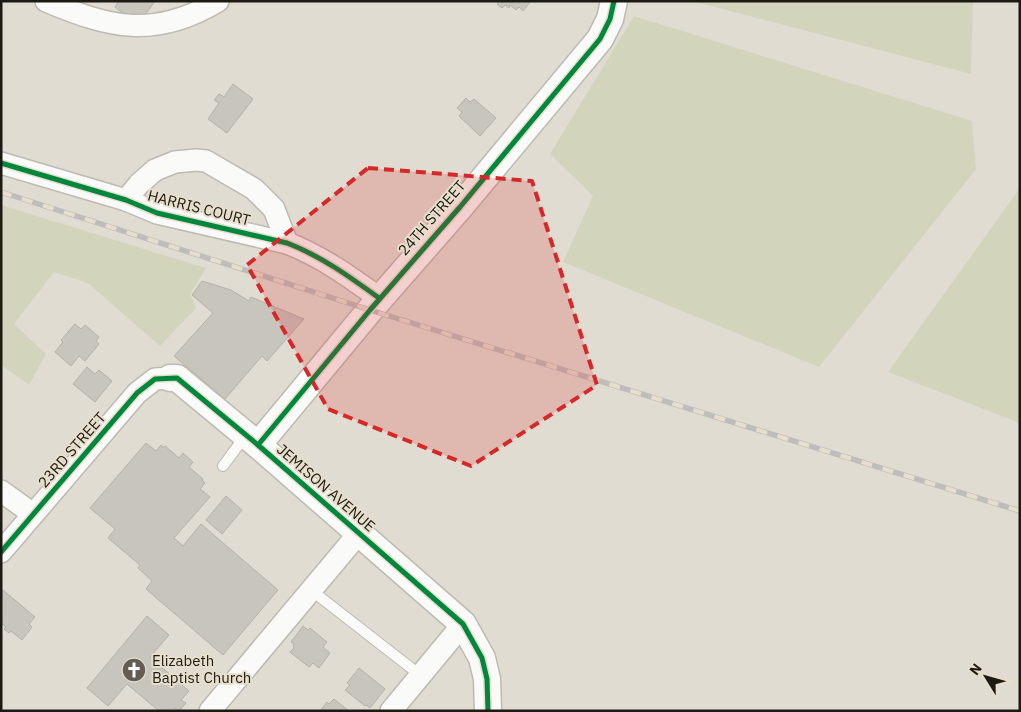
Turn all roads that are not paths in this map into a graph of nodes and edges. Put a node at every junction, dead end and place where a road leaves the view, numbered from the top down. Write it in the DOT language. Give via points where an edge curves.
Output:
graph roads {
  1 [pos="46,1"];
  2 [pos="218,1"];
  3 [pos="614,1"];
  4 [pos="1,163"];
  5 [pos="132,192"];
  6 [pos="287,243"];
  7 [pos="379,298"];
  8 [pos="170,378"];
  9 [pos="252,440"];
  10 [pos="223,466"];
  11 [pos="1,491"];
  12 [pos="33,514"];
  13 [pos="359,533"];
  14 [pos="1,552"];
  15 [pos="311,590"];
  16 [pos="463,624"];
  17 [pos="420,675"];
  18 [pos="210,711"];
  19 [pos="391,711"];
  20 [pos="488,711"];
  1 -- 2 [label="street" via="82,16 147,26 192,15"];
  3 -- 7 [label="street, 24TH STREET" via="600,39 460,207"];
  4 -- 5 [label="street, HARRIS COURT"];
  5 -- 6 [label="street, HARRIS COURT" via="157,213"];
  5 -- 6 [label="street" via="155,170 175,162 206,161 254,189 274,209"];
  6 -- 7 [label="street, HARRIS COURT" via="342,271"];
  7 -- 9 [label="street, 24TH STREET"];
  8 -- 9 [label="street, JEMISON AVENUE" via="177,378"];
  8 -- 12 [label="street, 23RD STREET" via="154,379 137,393"];
  9 -- 10 [label="lane"];
  9 -- 13 [label="street, JEMISON AVENUE"];
  11 -- 12 [label="street"];
  12 -- 14 [label="street, 23RD STREET"];
  13 -- 15 [label="street"];
  13 -- 16 [label="street, JEMISON AVENUE"];
  15 -- 17 [label="lane"];
  15 -- 18 [label="street"];
  16 -- 17 [label="street"];
  16 -- 20 [label="street, JEMISON AVENUE" via="482,658 487,678"];
  17 -- 19 [label="street"];
}
